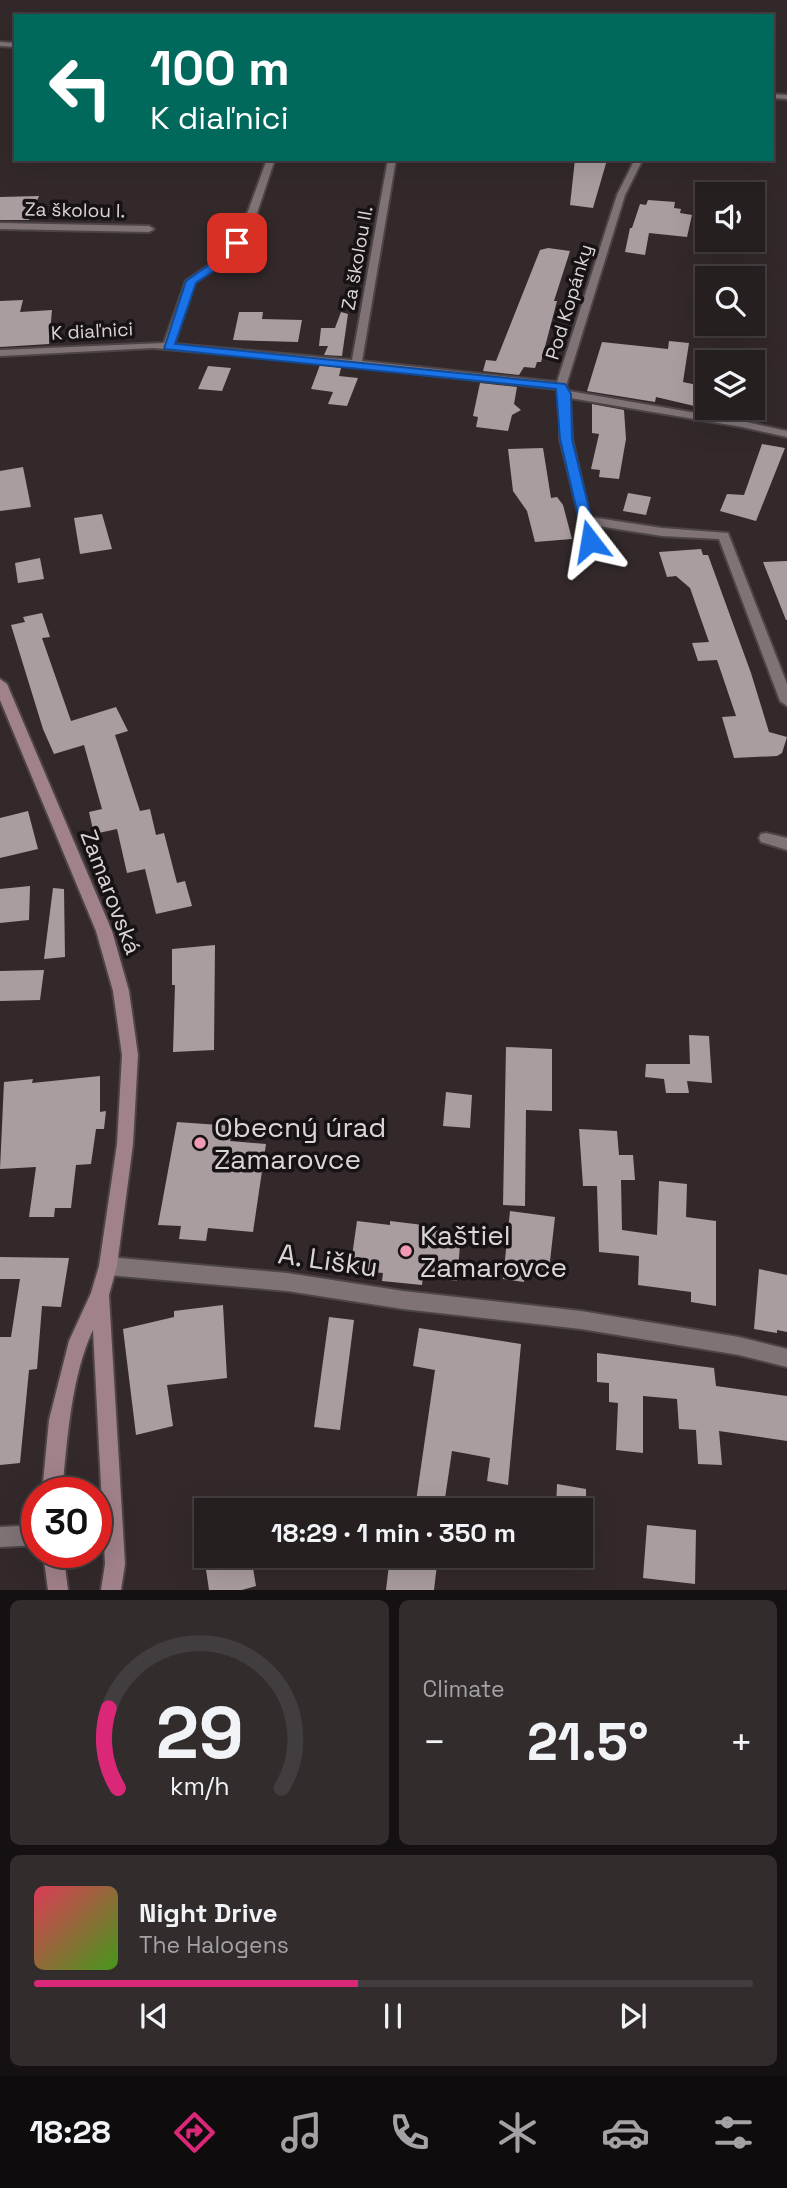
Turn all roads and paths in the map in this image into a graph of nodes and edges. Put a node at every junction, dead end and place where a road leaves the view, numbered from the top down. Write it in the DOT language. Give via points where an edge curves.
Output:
graph roads {
  1 [pos="270,161"];
  2 [pos="393,161"];
  3 [pos="638,161"];
  4 [pos="0,226"];
  5 [pos="149,229"];
  6 [pos="168,347"];
  7 [pos="0,353"];
  8 [pos="356,364"];
  9 [pos="563,390"];
  10 [pos="787,434"];
  11 [pos="585,520"];
  12 [pos="590,541"];
  13 [pos="0,684"];
  14 [pos="787,701"];
  15 [pos="766,838"];
  16 [pos="787,844"];
  17 [pos="108,1265"];
  18 [pos="100,1295"];
  19 [pos="787,1358"];
  20 [pos="54,1477"];
  21 [pos="21,1536"];
  22 [pos="0,1537"];
  23 [pos="55,1568"];
  24 [pos="58,1590"];
  25 [pos="111,1590"];
  1 -- 6 [label="street" via="247,228 227,257 191,281"];
  2 -- 8 [label="street, Za školou II."];
  3 -- 9 [label="street, Pod Kopánky" via="621,195"];
  4 -- 5 [label="street, Za školou I."];
  6 -- 7 [label="street, K diaľnici"];
  6 -- 8 [label="street, K diaľnici"];
  8 -- 9 [label="street, K diaľnici"];
  9 -- 10 [label="street, K diaľnici"];
  9 -- 11 [label="street, Pod Kopánky" via="566,439"];
  11 -- 12 [label="street, Pod Kopánky"];
  11 -- 14 [label="street" via="724,536"];
  13 -- 17 [label="main road, Zamarovská" via="104,931 121,990 130,1055 125,1144"];
  15 -- 16 [label="street"];
  17 -- 18 [label="main road, Zamarovská"];
  17 -- 19 [label="street, A. Lišku" via="287,1282 581,1320"];
  18 -- 20 [label="main road, Zamarovská" via="78,1341 60,1420"];
  18 -- 25 [label="main road, Zamarovská" via="115,1564"];
  21 -- 22 [label="street"];
  23 -- 24 [label="main road"];
}
